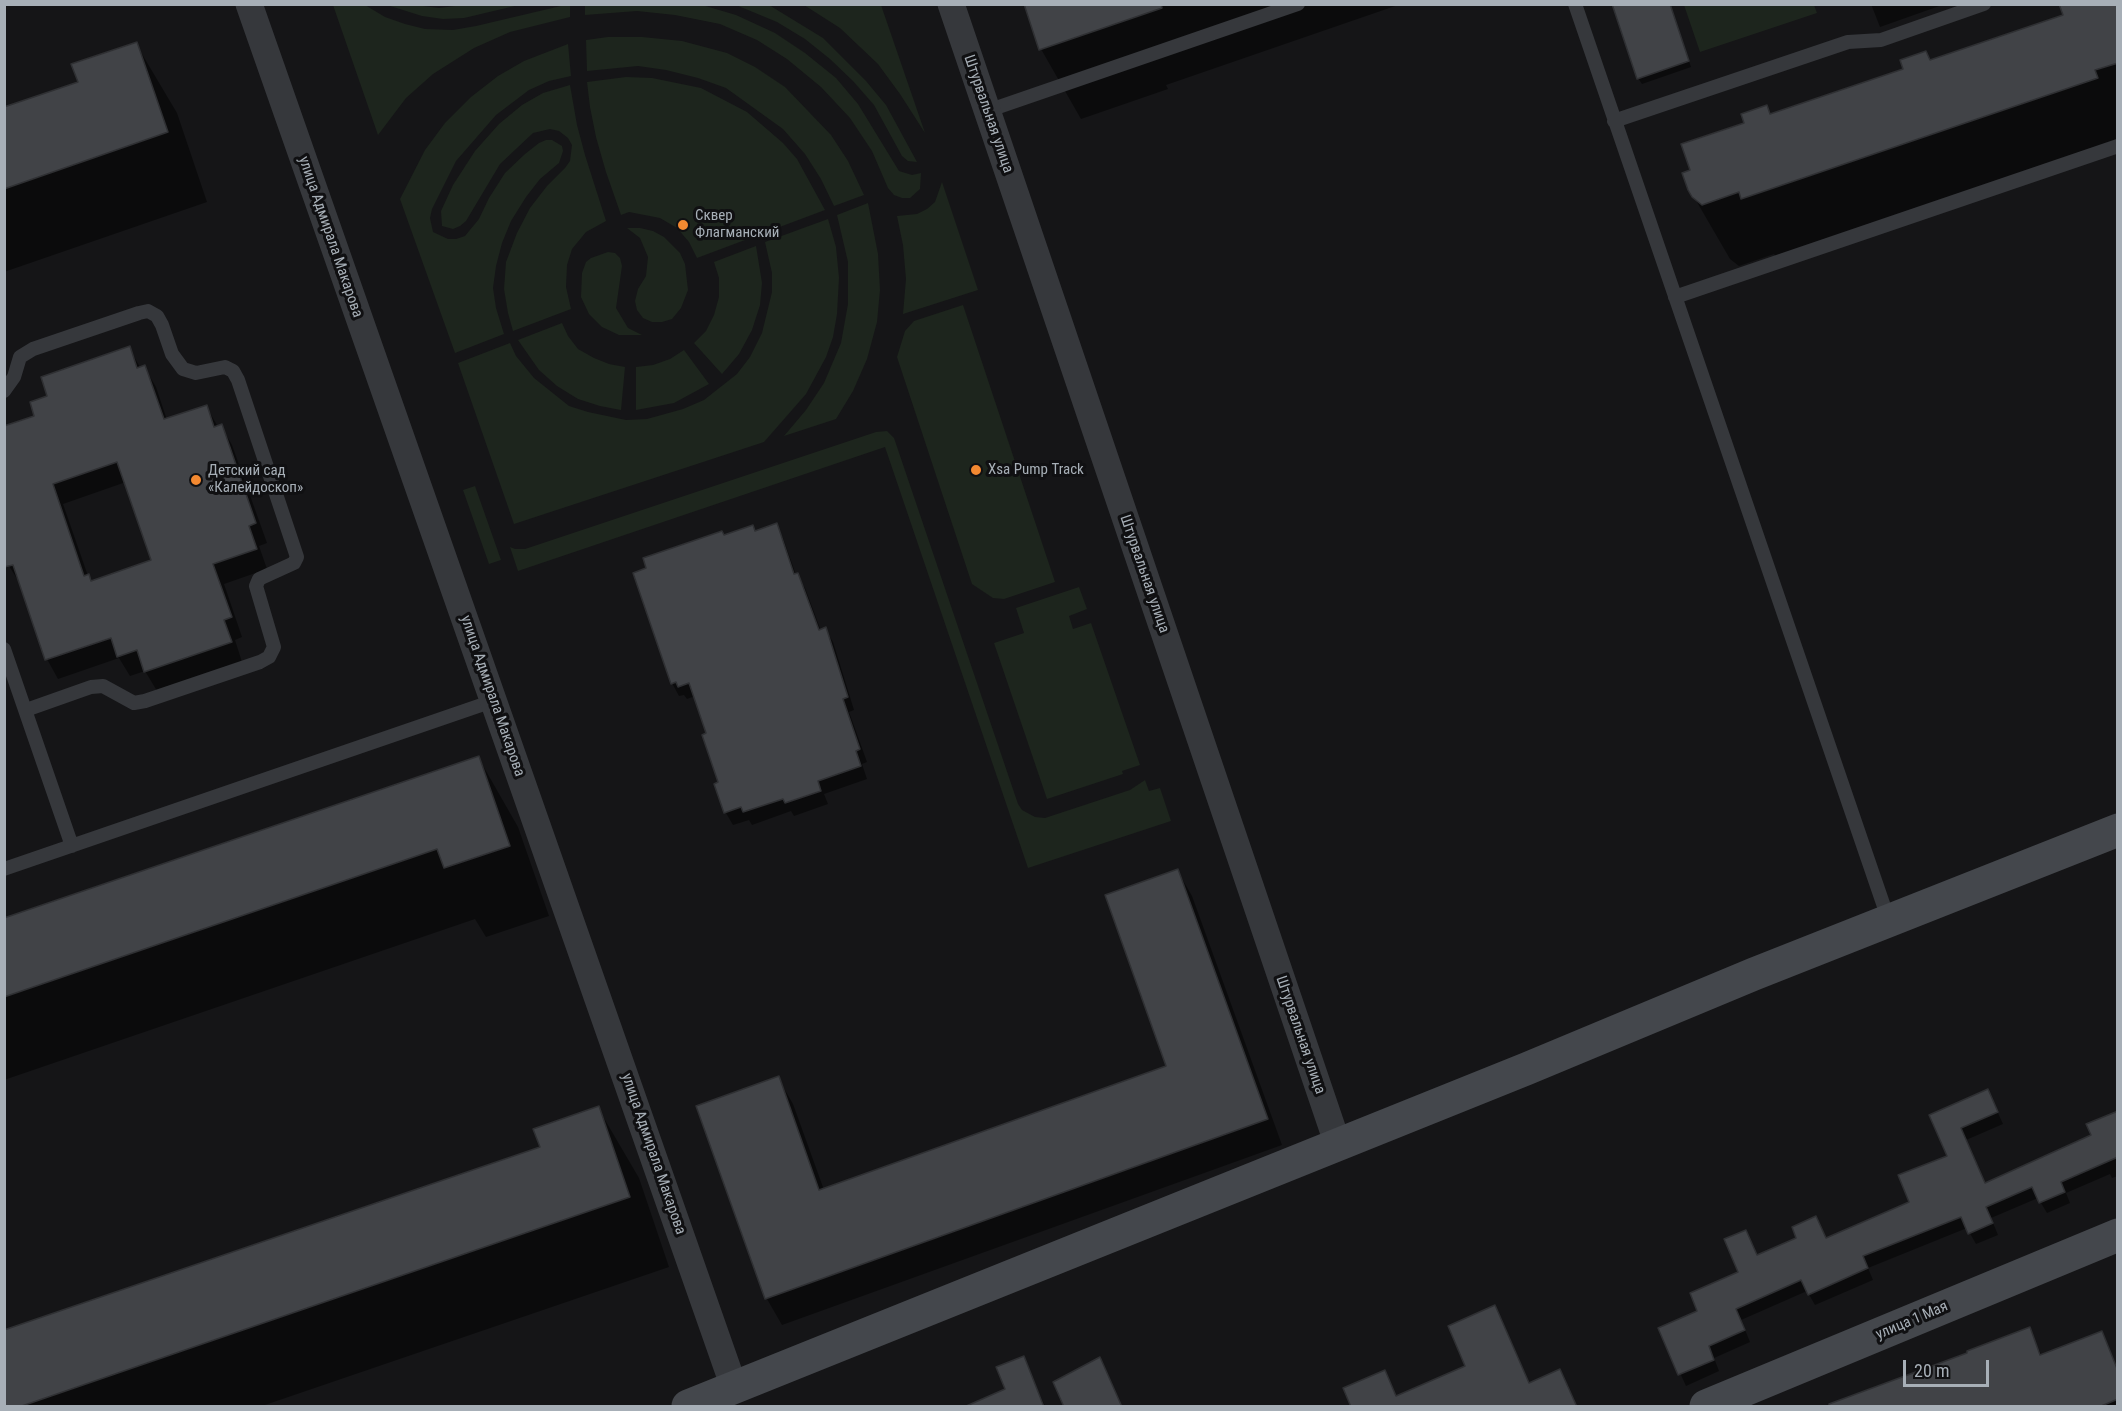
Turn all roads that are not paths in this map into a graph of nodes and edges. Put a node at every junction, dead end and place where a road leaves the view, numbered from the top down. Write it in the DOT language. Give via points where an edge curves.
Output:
graph roads {
  1 [pos="249,4"];
  2 [pos="951,4"];
  3 [pos="1298,4"];
  4 [pos="1575,4"];
  5 [pos="1984,4"];
  6 [pos="987,111"];
  7 [pos="1614,121"];
  8 [pos="2118,146"];
  9 [pos="1675,297"];
  10 [pos="4,391"];
  11 [pos="4,649"];
  12 [pos="493,701"];
  13 [pos="26,710"];
  14 [pos="2118,830"];
  15 [pos="72,846"];
  16 [pos="4,869"];
  17 [pos="1889,921"];
  18 [pos="1338,1144"];
  19 [pos="2118,1235"];
  20 [pos="735,1387"];
  21 [pos="688,1407"];
  22 [pos="1706,1407"];
  1 -- 12 [label="street, улица Адмирала Макарова"];
  2 -- 6 [label="street, Штурвальная улица"];
  3 -- 6 [label="lane"];
  4 -- 7 [label="lane"];
  5 -- 7 [label="lane" via="1881,40 1848,42"];
  6 -- 18 [label="street, Штурвальная улица"];
  7 -- 9 [label="lane"];
  8 -- 9 [label="lane"];
  9 -- 17 [label="lane"];
  10 -- 13 [label="lane" via="14,377 20,357 33,349 139,313 148,311 157,316 172,354 183,369 196,373 225,367 232,371 297,557 294,563 259,579 256,586 274,647 269,657 146,701 134,703 103,686"];
  11 -- 13 [label="lane"];
  12 -- 15 [label="lane"];
  12 -- 20 [label="street, улица Адмирала Макарова"];
  13 -- 15 [label="lane"];
  14 -- 17 [label="street"];
  15 -- 16 [label="lane"];
  17 -- 18 [label="street"];
  18 -- 20 [label="street"];
  19 -- 22 [label="street, улица 1 Мая"];
  20 -- 21 [label="street"];
}
